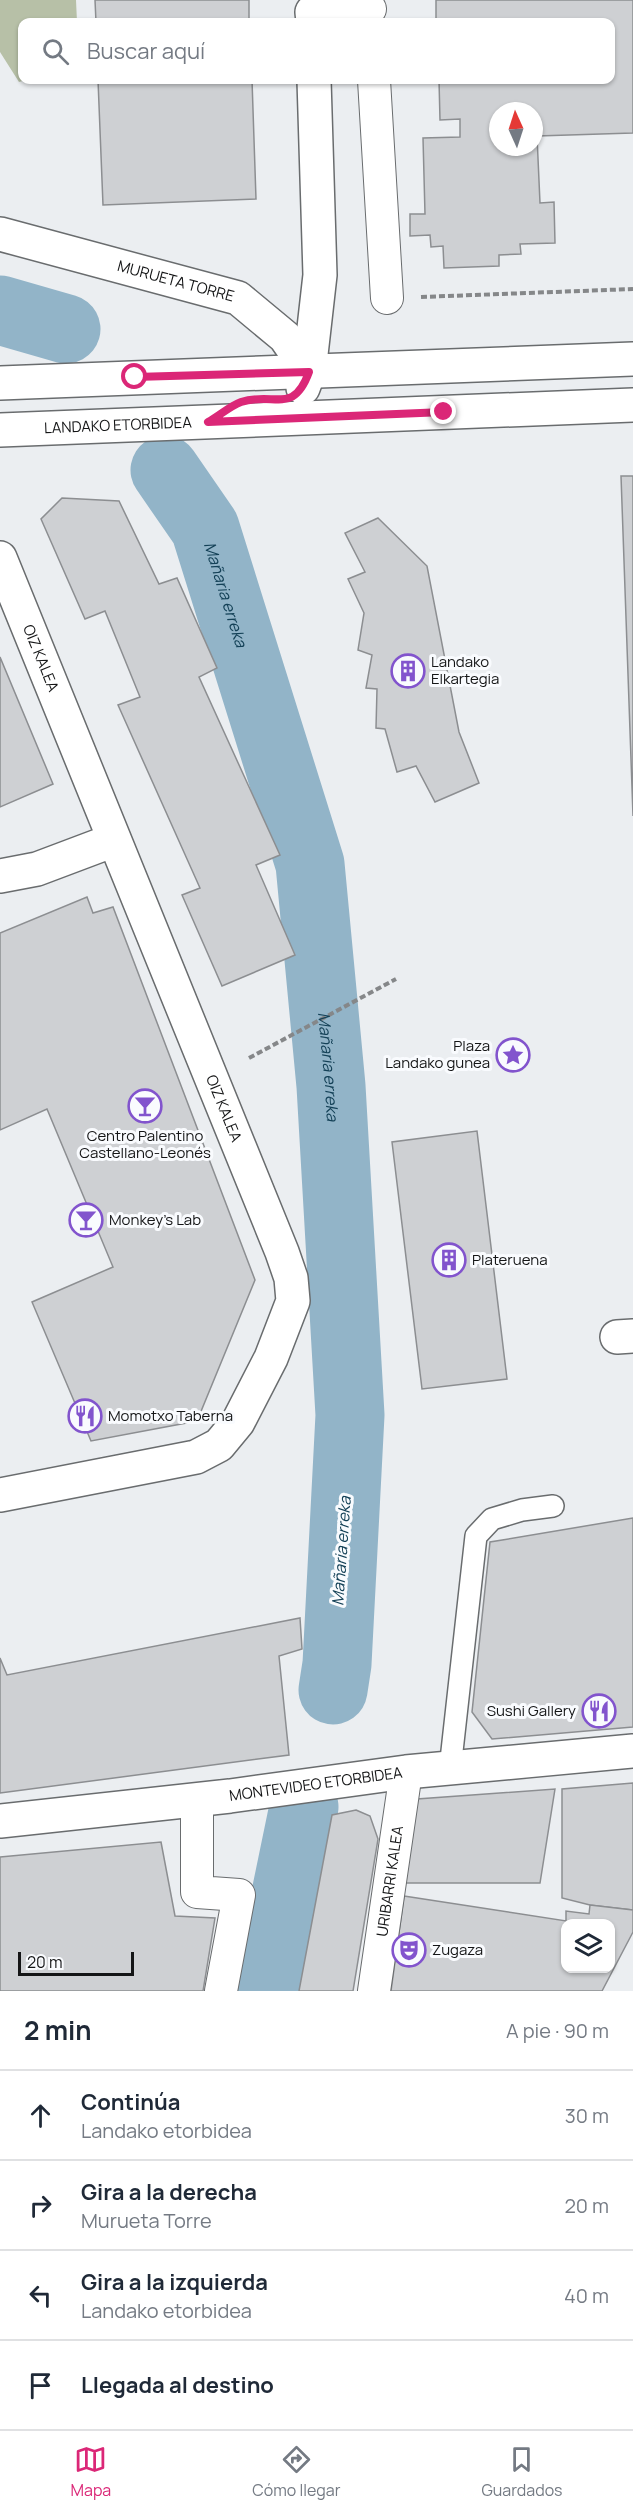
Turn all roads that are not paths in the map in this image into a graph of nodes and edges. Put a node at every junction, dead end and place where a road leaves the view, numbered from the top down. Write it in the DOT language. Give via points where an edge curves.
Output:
graph roads {
  1 [pos="370,10"];
  2 [pos="313,17"];
  3 [pos="314,84"];
  4 [pos="374,84"];
  5 [pos="0,234"];
  6 [pos="387,298"];
  7 [pos="633,359"];
  8 [pos="309,372"];
  9 [pos="95,380"];
  10 [pos="0,383"];
  11 [pos="0,401"];
  12 [pos="633,405"];
  13 [pos="208,422"];
  14 [pos="0,430"];
  15 [pos="0,558"];
  16 [pos="114,840"];
  17 [pos="0,876"];
  18 [pos="0,1495"];
  19 [pos="553,1506"];
  20 [pos="633,1751"];
  21 [pos="450,1769"];
  22 [pos="406,1772"];
  23 [pos="197,1800"];
  24 [pos="0,1821"];
  25 [pos="221,1991"];
  26 [pos="374,1991"];
  1 -- 2 [label="street"];
  3 -- 8 [label="street" via="320,275"];
  4 -- 6 [label="street"];
  5 -- 8 [label="street, MURUETA TORRE" via="238,298 285,337"];
  7 -- 8 [label="street"];
  8 -- 9 [label="street"];
  8 -- 13 [label="street" via="303,389 292,398 241,402"];
  9 -- 10 [label="street"];
  9 -- 11 [label="street" via="81,394"];
  12 -- 13 [label="street, LANDAKO ETORBIDEA"];
  13 -- 14 [label="street, LANDAKO ETORBIDEA"];
  15 -- 16 [label="street, OIZ KALEA"];
  16 -- 17 [label="street" via="38,869"];
  16 -- 18 [label="street, OIZ KALEA" via="282,1252 291,1278 293,1301 271,1358 238,1422 219,1445 196,1457"];
  19 -- 21 [label="lane" via="492,1519 476,1536"];
  20 -- 21 [label="street, MONTEVIDEO ETORBIDEA"];
  21 -- 22 [label="street, MONTEVIDEO ETORBIDEA"];
  22 -- 23 [label="street, MONTEVIDEO ETORBIDEA"];
  22 -- 26 [label="street, URIBARRI KALEA"];
  23 -- 24 [label="street, MONTEVIDEO ETORBIDEA"];
  23 -- 25 [label="street" via="197,1892 239,1895"];
}
